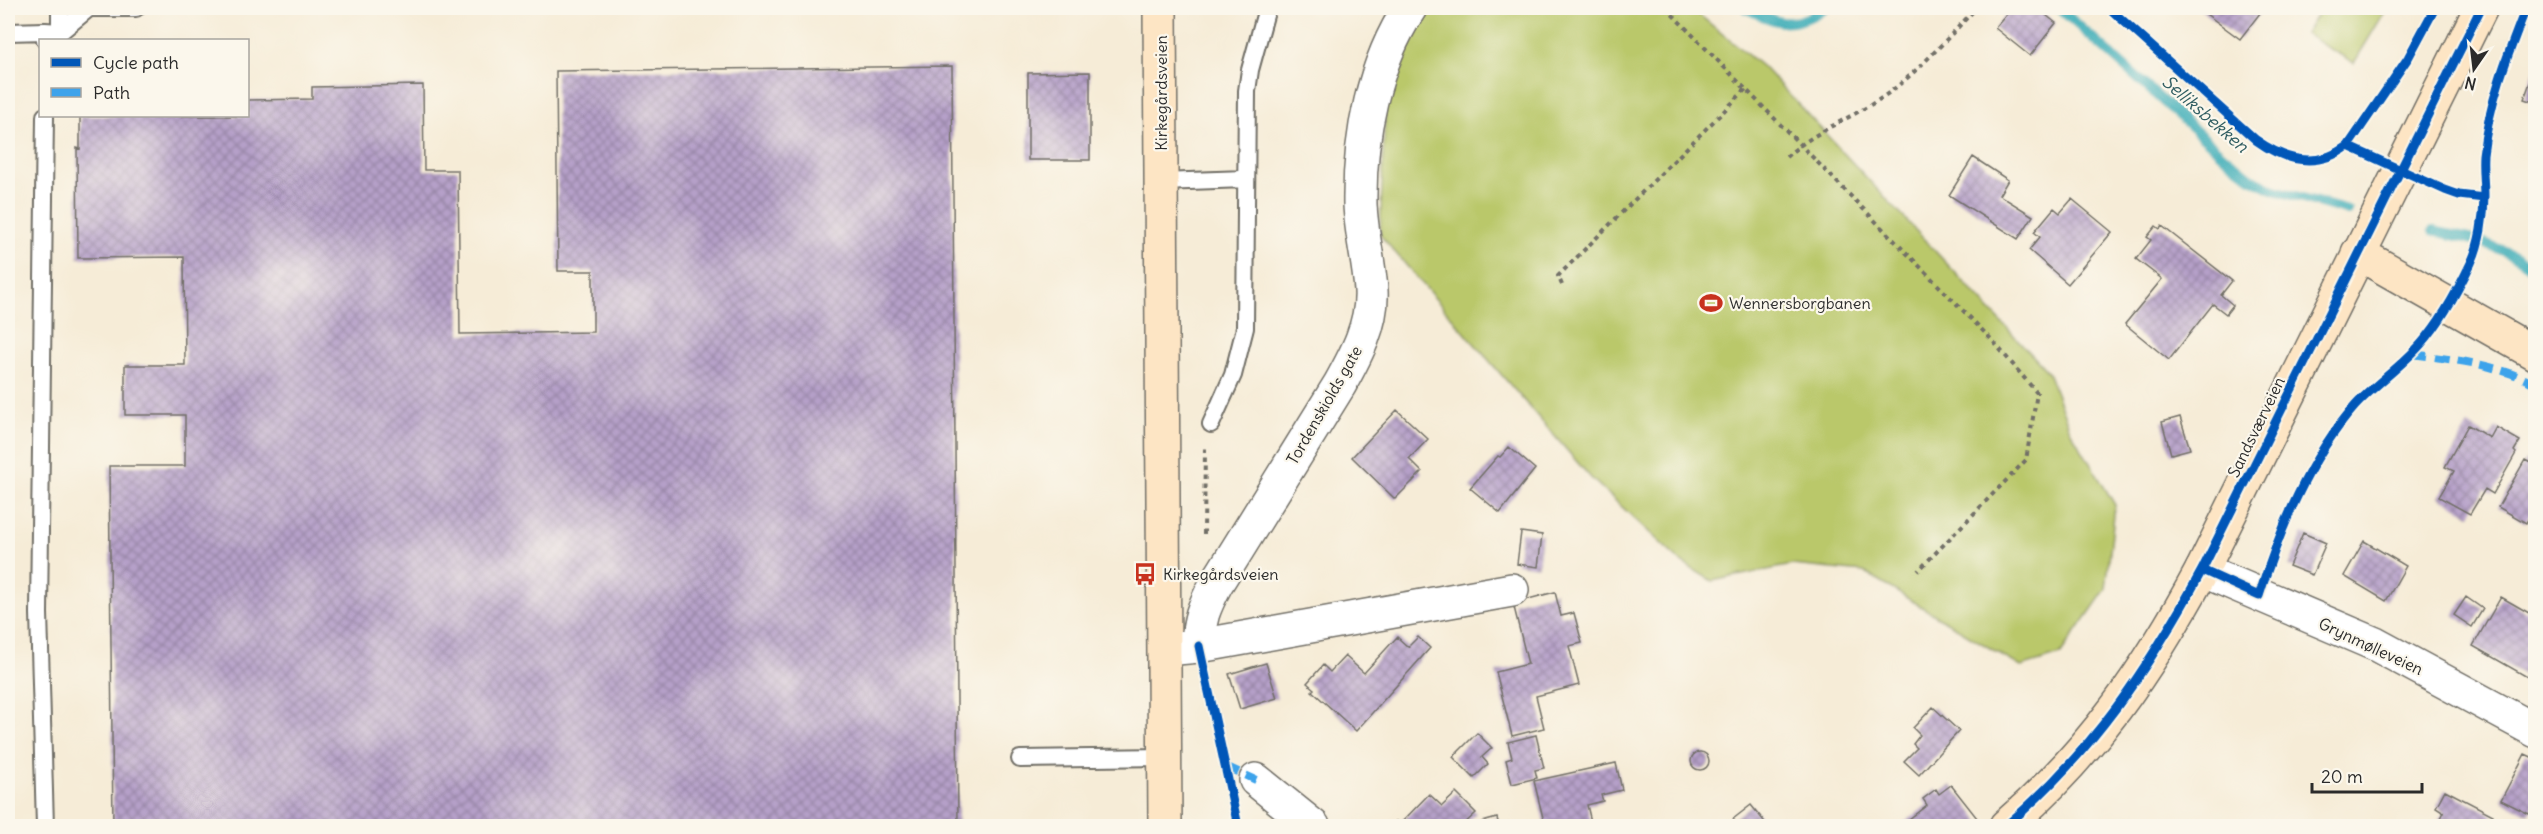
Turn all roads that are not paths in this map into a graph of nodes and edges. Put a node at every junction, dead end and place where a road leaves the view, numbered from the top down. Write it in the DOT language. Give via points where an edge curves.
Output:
graph roads {
  1 [pos="60,8"];
  2 [pos="136,8"];
  3 [pos="1160,8"];
  4 [pos="1267,8"];
  5 [pos="1410,8"];
  6 [pos="2481,8"];
  7 [pos="8,32"];
  8 [pos="50,35"];
  9 [pos="45,117"];
  10 [pos="1245,179"];
  11 [pos="1161,182"];
  12 [pos="2358,253"];
  13 [pos="2535,354"];
  14 [pos="1211,424"];
  15 [pos="2202,570"];
  16 [pos="1512,590"];
  17 [pos="1199,646"];
  18 [pos="1164,649"];
  19 [pos="2535,731"];
  20 [pos="1164,757"];
  21 [pos="1020,759"];
  22 [pos="1256,780"];
  23 [pos="45,826"];
  24 [pos="1164,826"];
  25 [pos="1313,826"];
  26 [pos="2006,826"];
  1 -- 8 [label="lane"];
  2 -- 8 [label="lane" via="89,9"];
  3 -- 11 [label="street, Kirkegårdsveien"];
  4 -- 10 [label="lane" via="1247,91"];
  5 -- 17 [label="street, Tordenskiolds gate" via="1385,53 1365,135 1360,204 1371,290 1365,332 1340,384 1215,584 1202,613"];
  6 -- 12 [label="street, Sandsværveien"];
  7 -- 8 [label="lane"];
  9 -- 23 [label="lane" via="39,613"];
  10 -- 11 [label="lane"];
  10 -- 14 [label="lane" via="1245,328 1233,375"];
  11 -- 18 [label="street, Kirkegårdsveien"];
  12 -- 13 [label="street"];
  12 -- 15 [label="street, Sandsværveien"];
  15 -- 19 [label="street, Grynmølleveien" via="2375,644"];
  15 -- 26 [label="street, Sandsværveien" via="2175,621 2113,714 2060,776"];
  16 -- 17 [label="street"];
  17 -- 18 [label="street"];
  18 -- 20 [label="street, Kirkegårdsveien"];
  20 -- 21 [label="lane"];
  20 -- 24 [label="street, Kirkegårdsveien"];
  22 -- 25 [label="street"];
}
